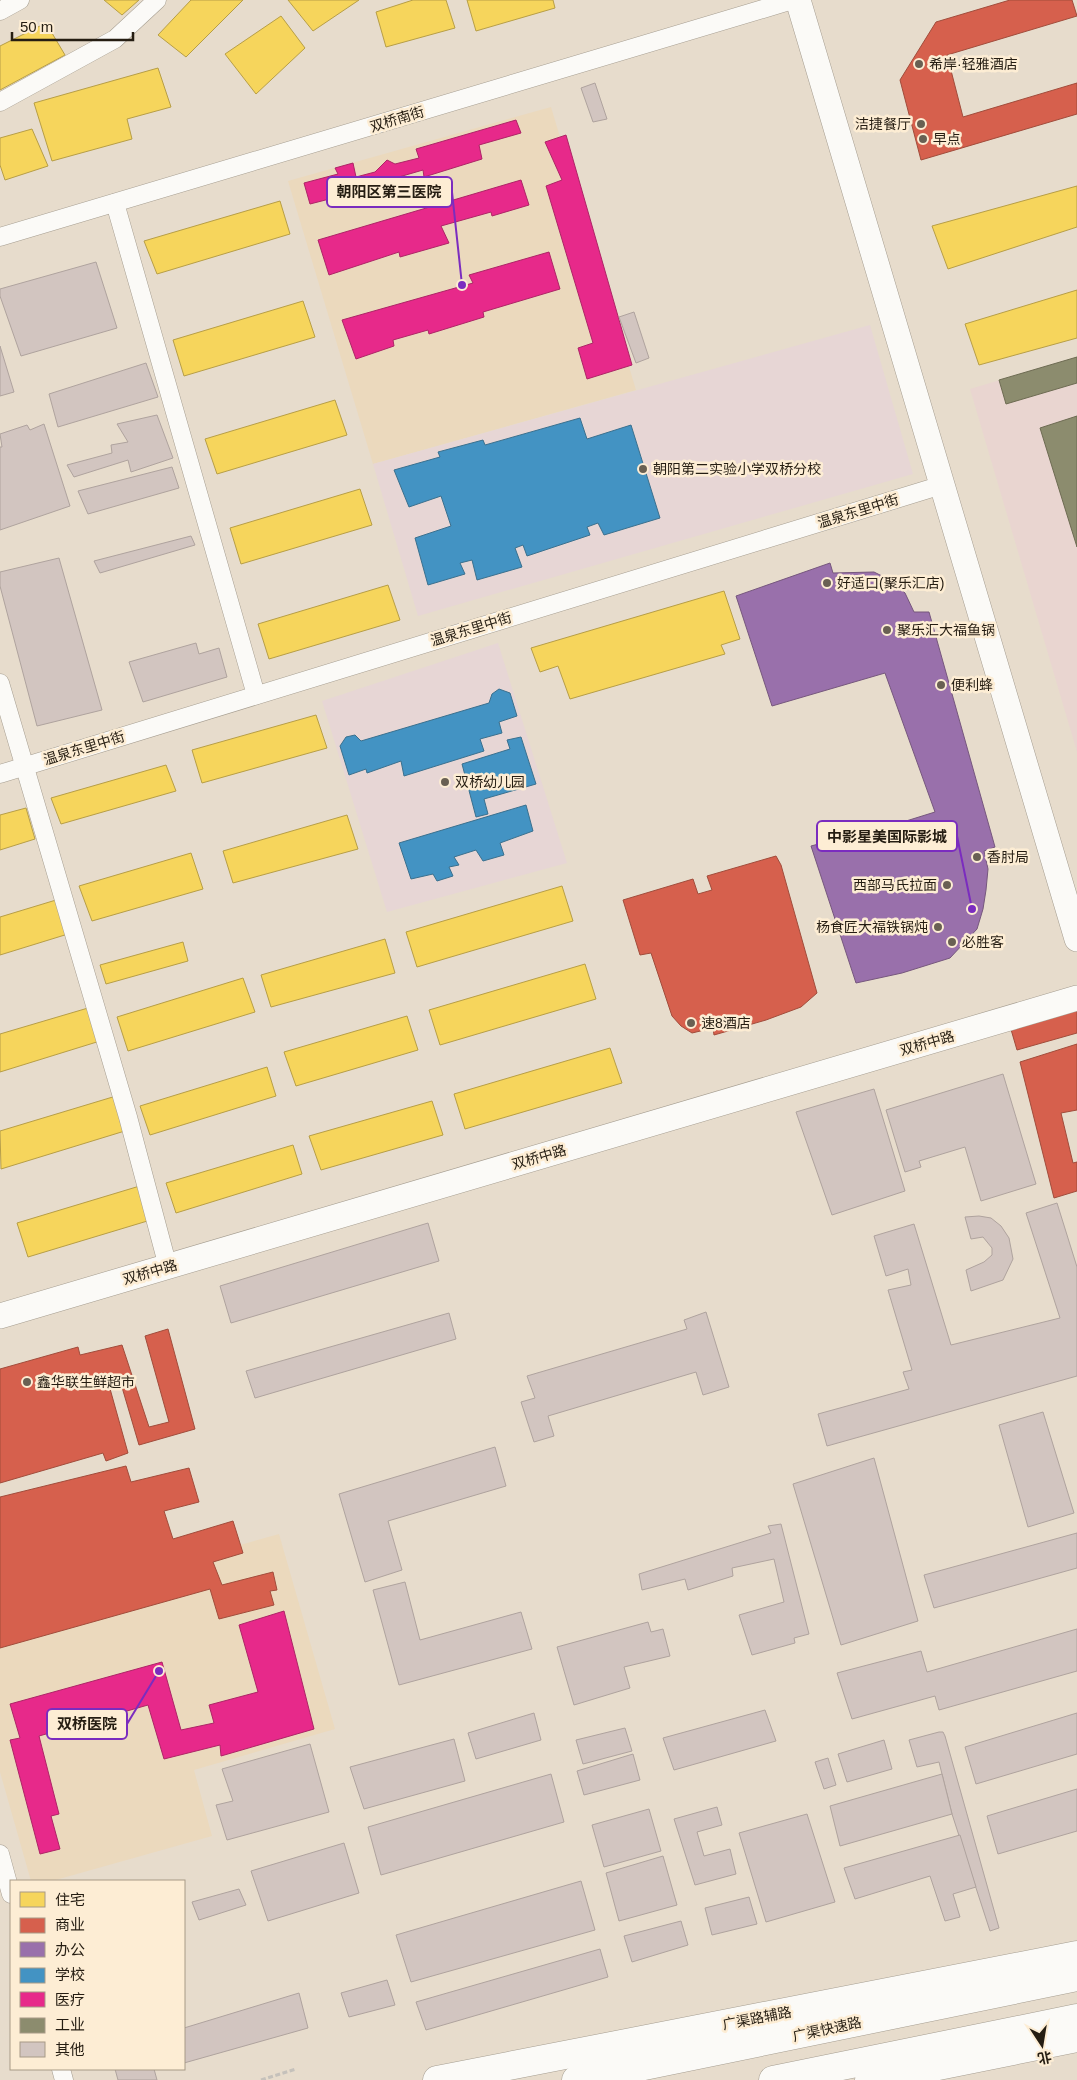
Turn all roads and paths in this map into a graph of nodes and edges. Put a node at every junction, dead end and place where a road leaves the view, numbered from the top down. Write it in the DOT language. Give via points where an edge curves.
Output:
graph roads {
  1 [pos="20,0"];
  2 [pos="157,0"];
  3 [pos="793,0"];
  4 [pos="798,0"];
  5 [pos="0,12"];
  6 [pos="0,102"];
  7 [pos="114,203"];
  8 [pos="0,237"];
  9 [pos="942,485"];
  10 [pos="0,683"];
  11 [pos="256,695"];
  12 [pos="24,767"];
  13 [pos="0,774"];
  14 [pos="1077,939"];
  15 [pos="1077,998"];
  16 [pos="168,1266"];
  17 [pos="0,1316"];
  18 [pos="0,1854"];
  19 [pos="10,1890"];
  20 [pos="1077,1956"];
  21 [pos="1077,1978"];
  22 [pos="1077,2018"];
  23 [pos="1077,2038"];
  24 [pos="296,2069"];
  25 [pos="261,2080"];
  26 [pos="437,2080"];
  27 [pos="576,2080"];
  28 [pos="773,2080"];
  29 [pos="869,2080"];
  1 -- 5 [label="street"];
  2 -- 6 [label="street" via="115,39"];
  3 -- 7 [label="street, 双桥南街"];
  4 -- 9 [label="street"];
  7 -- 8 [label="street, 双桥南街"];
  7 -- 11 [label="street"];
  9 -- 11 [label="street, 温泉东里中街"];
  9 -- 14 [label="street"];
  10 -- 12 [label="street"];
  11 -- 12 [label="street, 温泉东里中街"];
  12 -- 13 [label="street, 温泉东里中街"];
  12 -- 16 [label="street" via="128,1117"];
  15 -- 16 [label="street, 双桥中路"];
  16 -- 17 [label="street, 双桥中路"];
  18 -- 19 [label="street"];
  20 -- 26 [label="main road, 广渠路辅路"];
  21 -- 27 [label="main road, 广渠快速路"];
  22 -- 28 [label="main road"];
  23 -- 29 [label="main road"];
  24 -- 25 [label="path"];
}
